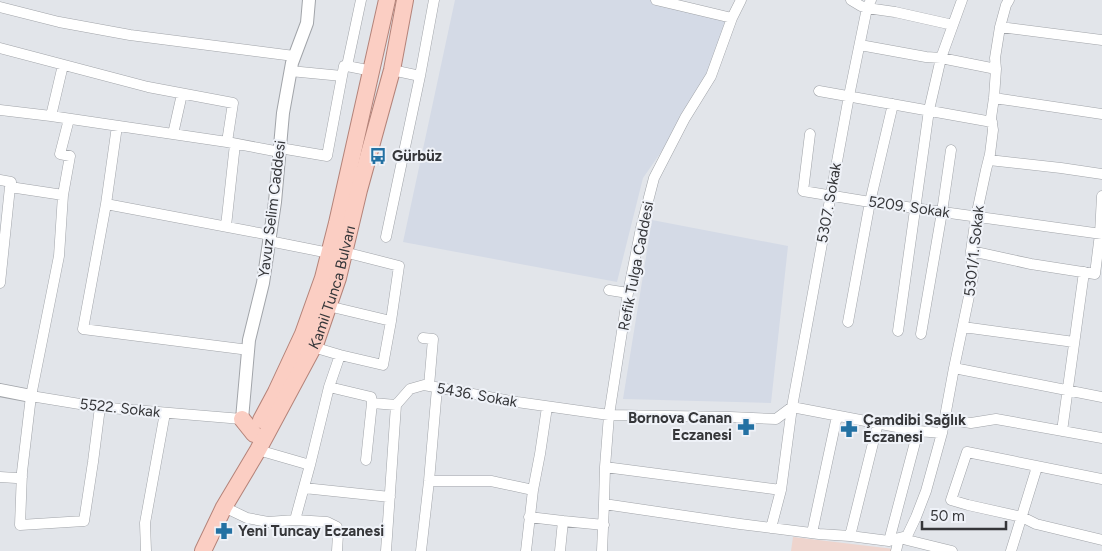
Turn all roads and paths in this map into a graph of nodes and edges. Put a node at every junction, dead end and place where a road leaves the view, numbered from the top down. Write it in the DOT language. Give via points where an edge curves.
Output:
graph roads {
  1 [pos="309,0"];
  2 [pos="360,0"];
  3 [pos="387,0"];
  4 [pos="404,0"];
  5 [pos="434,0"];
  6 [pos="656,0"];
  7 [pos="741,0"];
  8 [pos="851,0"];
  9 [pos="962,0"];
  10 [pos="1009,0"];
  11 [pos="869,4"];
  12 [pos="0,7"];
  13 [pos="732,18"];
  14 [pos="953,25"];
  15 [pos="1000,26"];
  16 [pos="1102,40"];
  17 [pos="860,45"];
  18 [pos="0,48"];
  19 [pos="294,56"];
  20 [pos="941,58"];
  21 [pos="63,64"];
  22 [pos="348,66"];
  23 [pos="996,69"];
  24 [pos="392,70"];
  25 [pos="290,71"];
  26 [pos="372,71"];
  27 [pos="342,76"];
  28 [pos="420,76"];
  29 [pos="818,91"];
  30 [pos="182,94"];
  31 [pos="849,96"];
  32 [pos="994,98"];
  33 [pos="892,104"];
  34 [pos="0,110"];
  35 [pos="929,110"];
  36 [pos="1102,114"];
  37 [pos="51,116"];
  38 [pos="68,119"];
  39 [pos="992,122"];
  40 [pos="117,126"];
  41 [pos="173,134"];
  42 [pos="810,134"];
  43 [pos="231,143"];
  44 [pos="280,150"];
  45 [pos="951,150"];
  46 [pos="989,160"];
  47 [pos="1102,174"];
  48 [pos="0,180"];
  49 [pos="10,187"];
  50 [pos="63,195"];
  51 [pos="830,196"];
  52 [pos="1102,196"];
  53 [pos="870,202"];
  54 [pos="106,204"];
  55 [pos="915,208"];
  56 [pos="942,212"];
  57 [pos="976,217"];
  58 [pos="226,226"];
  59 [pos="1101,234"];
  60 [pos="386,237"];
  61 [pos="270,238"];
  62 [pos="971,251"];
  63 [pos="337,252"];
  64 [pos="1,259"];
  65 [pos="1084,272"];
  66 [pos="0,283"];
  67 [pos="609,290"];
  68 [pos="628,293"];
  69 [pos="328,306"];
  70 [pos="391,321"];
  71 [pos="848,322"];
  72 [pos="963,327"];
  73 [pos="898,332"];
  74 [pos="921,334"];
  75 [pos="423,338"];
  76 [pos="1074,342"];
  77 [pos="313,347"];
  78 [pos="249,350"];
  79 [pos="340,355"];
  80 [pos="954,368"];
  81 [pos="329,387"];
  82 [pos="433,387"];
  83 [pos="0,390"];
  84 [pos="1068,391"];
  85 [pos="31,396"];
  86 [pos="1102,397"];
  87 [pos="372,403"];
  88 [pos="396,405"];
  89 [pos="100,407"];
  90 [pos="548,407"];
  91 [pos="792,407"];
  92 [pos="165,413"];
  93 [pos="610,415"];
  94 [pos="837,416"];
  95 [pos="242,419"];
  96 [pos="944,419"];
  97 [pos="878,423"];
  98 [pos="918,431"];
  99 [pos="1062,431"];
  100 [pos="942,433"];
  101 [pos="1102,438"];
  102 [pos="256,442"];
  103 [pos="366,460"];
  104 [pos="310,465"];
  105 [pos="604,467"];
  106 [pos="1037,467"];
  107 [pos="0,477"];
  108 [pos="22,477"];
  109 [pos="1102,479"];
  110 [pos="429,481"];
  111 [pos="304,488"];
  112 [pos="533,490"];
  113 [pos="781,490"];
  114 [pos="390,497"];
  115 [pos="604,504"];
  116 [pos="224,506"];
  117 [pos="529,517"];
  118 [pos="1022,517"];
  119 [pos="295,520"];
  120 [pos="563,521"];
  121 [pos="604,525"];
  122 [pos="771,528"];
  123 [pos="812,533"];
  124 [pos="850,536"];
  125 [pos="894,539"];
  126 [pos="1102,540"];
  127 [pos="146,551"];
  128 [pos="192,551"];
  129 [pos="203,551"];
  130 [pos="337,551"];
  131 [pos="386,551"];
  132 [pos="421,551"];
  133 [pos="526,551"];
  134 [pos="560,551"];
  135 [pos="602,551"];
  136 [pos="896,551"];
  137 [pos="952,551"];
  138 [pos="1012,551"];
  1 -- 19 [label="street, Yavuz Selim Caddesi" via="308,23"];
  2 -- 22 [label="street"];
  3 -- 26 [label="main road, Kamil Tunca Bulvarı"];
  4 -- 24 [label="main road, Kamil Tunca Bulvarı"];
  5 -- 28 [label="street"];
  6 -- 13 [label="street"];
  7 -- 13 [label="street, Refik Tulga Caddesi"];
  8 -- 11 [label="street" via="861,6"];
  9 -- 14 [label="street"];
  10 -- 15 [label="street, 5301/1. Sokak"];
  11 -- 14 [label="street"];
  11 -- 17 [label="street, 5307. Sokak"];
  12 -- 19 [label="street" via="130,35"];
  13 -- 68 [label="street, Refik Tulga Caddesi" via="711,76 654,178"];
  14 -- 20 [label="street"];
  15 -- 16 [label="street"];
  15 -- 23 [label="street, 5301/1. Sokak"];
  17 -- 20 [label="street"];
  17 -- 31 [label="street, 5307. Sokak"];
  18 -- 21 [label="street"];
  19 -- 25 [label="street, Yavuz Selim Caddesi"];
  20 -- 23 [label="street"];
  20 -- 35 [label="street"];
  21 -- 30 [label="street"];
  21 -- 37 [label="street"];
  22 -- 26 [label="street"];
  22 -- 27 [label="street" via="344,66"];
  23 -- 32 [label="street, 5301/1. Sokak"];
  24 -- 28 [label="street"];
  24 -- 63 [label="main road, Kamil Tunca Bulvarı"];
  25 -- 27 [label="street"];
  25 -- 44 [label="street, Yavuz Selim Caddesi"];
  26 -- 63 [label="main road, Kamil Tunca Bulvarı"];
  27 -- 44 [label="street" via="327,156"];
  28 -- 60 [label="street"];
  29 -- 31 [label="street"];
  30 -- 41 [label="street"];
  30 -- 43 [label="street" via="233,103"];
  31 -- 33 [label="street"];
  31 -- 51 [label="street, 5307. Sokak"];
  32 -- 36 [label="street"];
  32 -- 39 [label="street, 5301/1. Sokak"];
  33 -- 35 [label="street"];
  33 -- 53 [label="street"];
  34 -- 37 [label="street"];
  35 -- 39 [label="street"];
  35 -- 55 [label="street"];
  37 -- 38 [label="street"];
  38 -- 40 [label="street"];
  38 -- 50 [label="street" via="60,154 70,156"];
  39 -- 46 [label="street, 5301/1. Sokak"];
  40 -- 41 [label="street"];
  40 -- 54 [label="street"];
  41 -- 43 [label="street"];
  42 -- 51 [label="street, 5209. Sokak" via="803,190"];
  43 -- 44 [label="street"];
  43 -- 58 [label="street"];
  44 -- 61 [label="street, Yavuz Selim Caddesi"];
  45 -- 56 [label="street"];
  46 -- 47 [label="street"];
  46 -- 57 [label="street, 5301/1. Sokak"];
  48 -- 49 [label="street" via="11,182"];
  49 -- 50 [label="street"];
  49 -- 64 [label="street"];
  50 -- 85 [label="street" via="59,256"];
  51 -- 53 [label="street, 5209. Sokak"];
  51 -- 91 [label="street, 5307. Sokak"];
  52 -- 59 [label="street"];
  53 -- 55 [label="street, 5209. Sokak"];
  53 -- 71 [label="street"];
  54 -- 58 [label="street"];
  54 -- 78 [label="street" via="83,329"];
  55 -- 56 [label="street, 5209. Sokak"];
  55 -- 73 [label="street"];
  56 -- 57 [label="street, 5209. Sokak"];
  56 -- 74 [label="street"];
  57 -- 59 [label="street, 5209. Sokak"];
  57 -- 62 [label="street, 5301/1. Sokak"];
  58 -- 61 [label="street"];
  59 -- 65 [label="street" via="1094,274"];
  61 -- 63 [label="street"];
  61 -- 78 [label="street, Yavuz Selim Caddesi"];
  62 -- 65 [label="street"];
  62 -- 72 [label="street, 5301/1. Sokak" via="973,277"];
  63 -- 69 [label="main road, Kamil Tunca Bulvarı" via="338,278"];
  63 -- 70 [label="street" via="399,266"];
  63 -- 102 [label="main road, Kamil Tunca Bulvarı" via="323,278 303,334"];
  64 -- 66 [label="street"];
  65 -- 76 [label="street"];
  67 -- 68 [label="street"];
  68 -- 93 [label="street, Refik Tulga Caddesi"];
  69 -- 70 [label="street"];
  69 -- 77 [label="main road, Kamil Tunca Bulvarı"];
  70 -- 79 [label="street" via="383,365"];
  72 -- 76 [label="street"];
  72 -- 80 [label="street, 5301/1. Sokak"];
  75 -- 82 [label="street" via="433,339"];
  76 -- 84 [label="street"];
  77 -- 79 [label="street"];
  77 -- 102 [label="main road, Kamil Tunca Bulvarı"];
  78 -- 95 [label="street, Yavuz Selim Caddesi"];
  79 -- 81 [label="street"];
  80 -- 84 [label="street"];
  80 -- 96 [label="street, 5301/1. Sokak"];
  81 -- 87 [label="street" via="371,397"];
  81 -- 104 [label="street"];
  82 -- 88 [label="street, 5436. Sokak" via="424,385 410,389"];
  82 -- 90 [label="street, 5436. Sokak"];
  82 -- 110 [label="street"];
  83 -- 85 [label="street, 5522. Sokak"];
  84 -- 86 [label="street"];
  84 -- 99 [label="street"];
  85 -- 89 [label="street, 5522. Sokak"];
  85 -- 108 [label="street"];
  87 -- 88 [label="street"];
  87 -- 103 [label="street"];
  88 -- 114 [label="street"];
  89 -- 92 [label="street, 5522. Sokak"];
  89 -- 108 [label="street" via="84,521 20,525"];
  90 -- 93 [label="street, 5436. Sokak"];
  90 -- 112 [label="street"];
  91 -- 93 [label="street, 5436. Sokak" via="776,419"];
  91 -- 94 [label="street"];
  91 -- 113 [label="street, 5307. Sokak"];
  92 -- 95 [label="street, 5522. Sokak"];
  92 -- 127 [label="street" via="145,523"];
  93 -- 105 [label="street, Refik Tulga Caddesi"];
  94 -- 97 [label="street"];
  94 -- 123 [label="street"];
  95 -- 102 [label="main road"];
  96 -- 99 [label="street" via="971,423 996,419"];
  96 -- 100 [label="street, 5301/1. Sokak"];
  97 -- 98 [label="street"];
  97 -- 124 [label="street"];
  98 -- 100 [label="street"];
  98 -- 125 [label="street"];
  99 -- 101 [label="street"];
  100 -- 125 [label="street, 5301/1. Sokak" via="916,517 907,536"];
  102 -- 104 [label="street"];
  102 -- 116 [label="main road, Kamil Tunca Bulvarı"];
  102 -- 128 [label="main road, Kamil Tunca Bulvarı"];
  104 -- 111 [label="street"];
  105 -- 113 [label="street"];
  105 -- 115 [label="street, Refik Tulga Caddesi"];
  106 -- 109 [label="street"];
  106 -- 118 [label="street"];
  106 -- 118 [label="street" via="967,452 951,500"];
  107 -- 108 [label="street"];
  110 -- 112 [label="street" via="491,481"];
  110 -- 132 [label="street"];
  111 -- 114 [label="street"];
  111 -- 119 [label="street"];
  112 -- 117 [label="street"];
  113 -- 122 [label="street, 5307. Sokak"];
  114 -- 131 [label="street"];
  115 -- 121 [label="street, Refik Tulga Caddesi"];
  115 -- 122 [label="street"];
  116 -- 119 [label="street" via="247,518 268,522"];
  116 -- 129 [label="main road, Kamil Tunca Bulvarı"];
  117 -- 120 [label="street"];
  117 -- 133 [label="street"];
  118 -- 126 [label="street" via="1036,524"];
  118 -- 138 [label="street"];
  119 -- 130 [label="street" via="327,522 337,527"];
  120 -- 121 [label="street"];
  120 -- 134 [label="street"];
  121 -- 135 [label="street, Refik Tulga Caddesi"];
  122 -- 123 [label="street"];
  123 -- 124 [label="street"];
  124 -- 125 [label="street"];
  125 -- 136 [label="street, 5301/1. Sokak"];
  125 -- 137 [label="street"];
}
